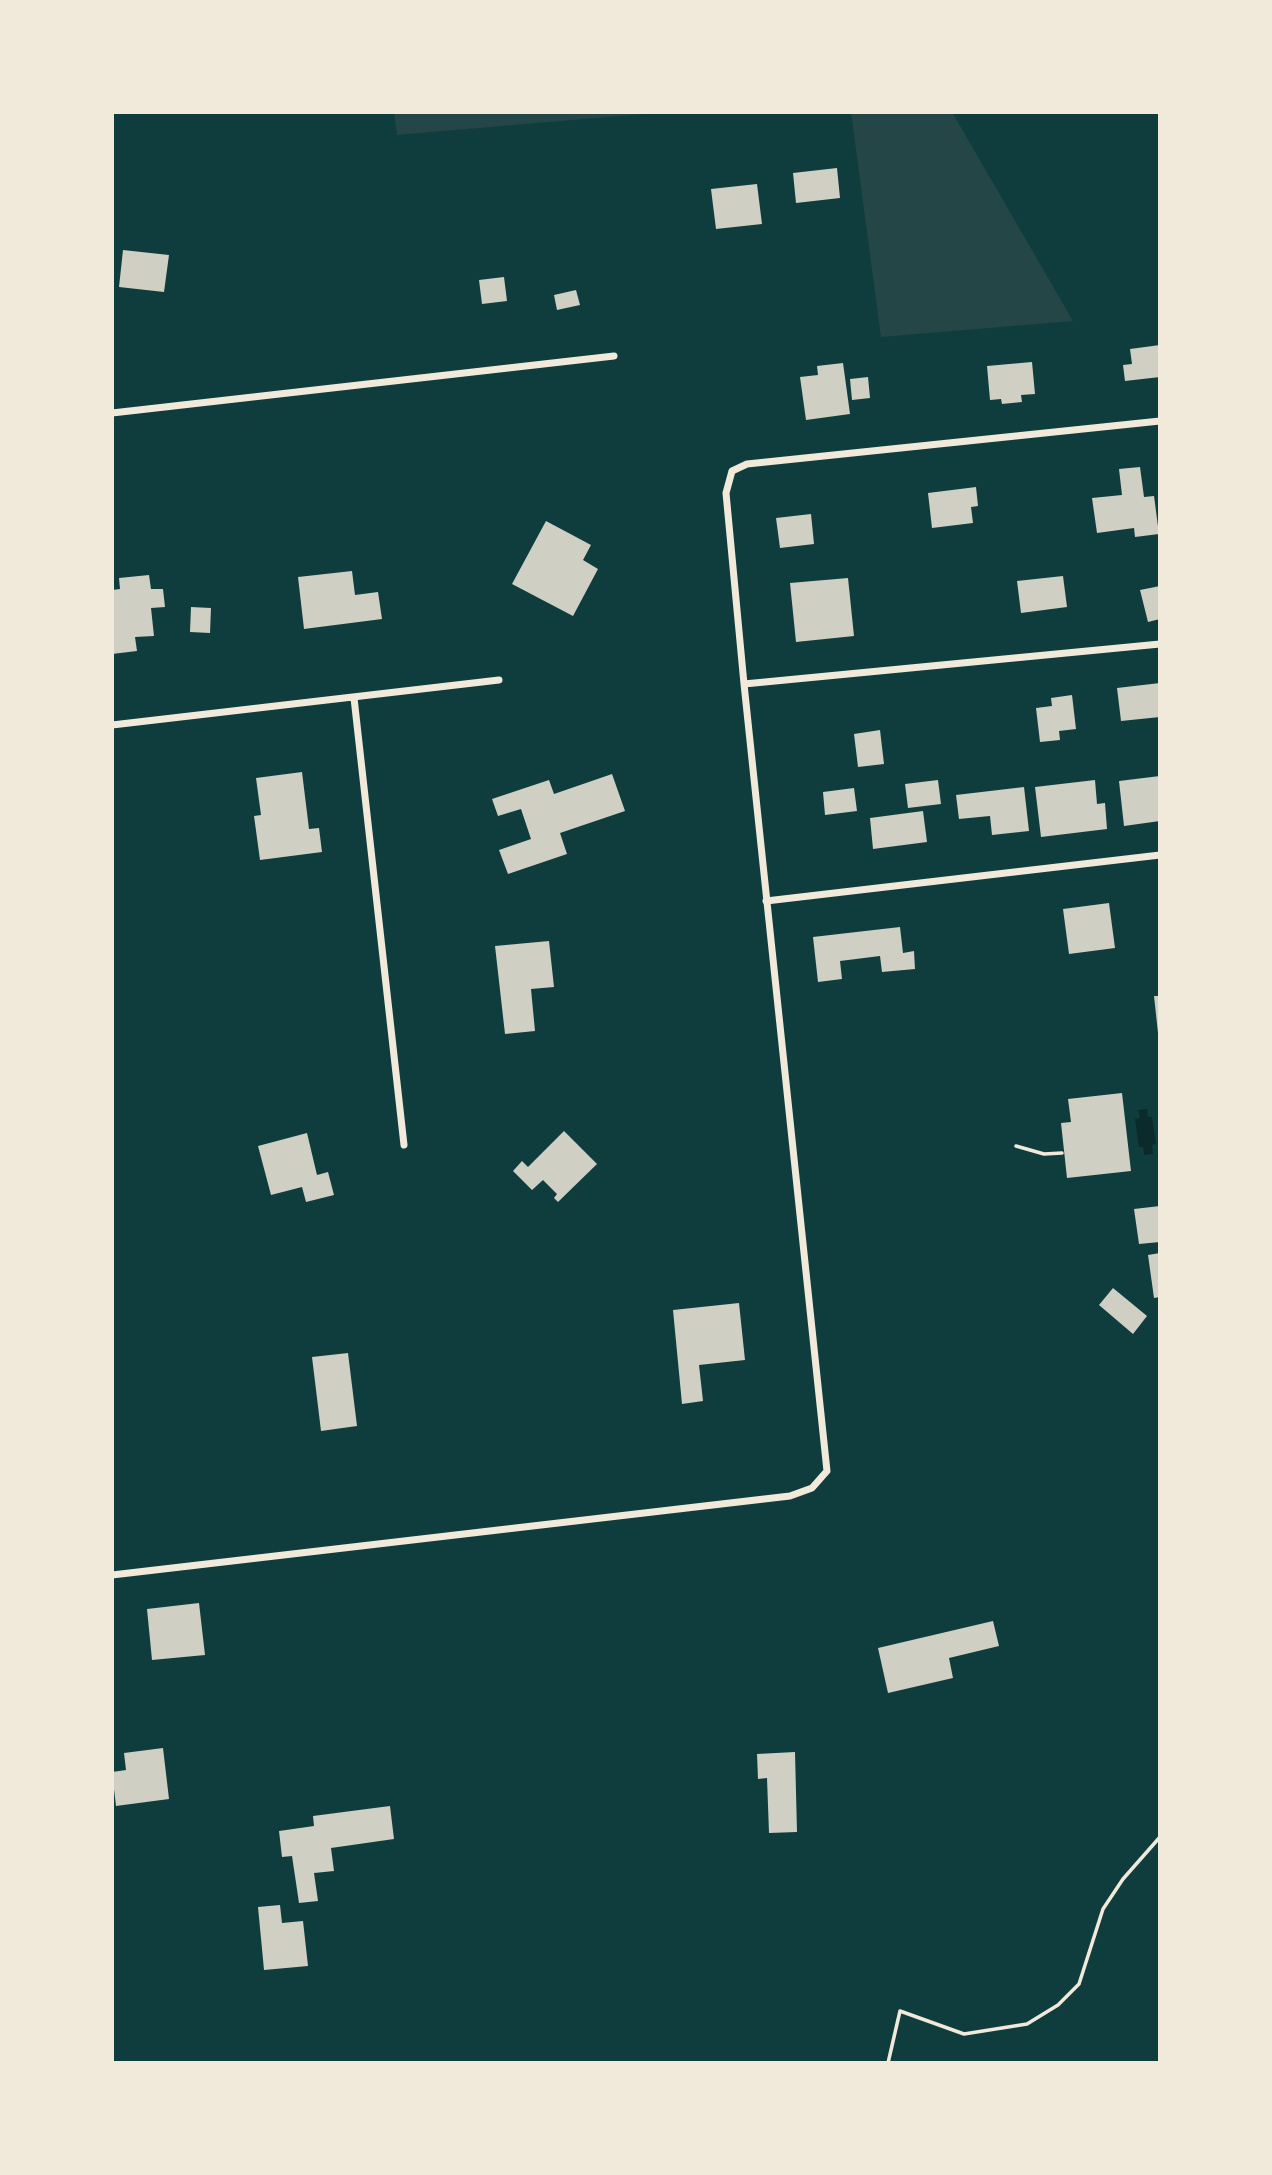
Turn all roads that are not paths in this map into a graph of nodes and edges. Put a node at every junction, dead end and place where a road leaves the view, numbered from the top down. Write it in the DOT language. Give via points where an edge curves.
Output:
graph roads {
  1 [pos="614,356"];
  2 [pos="112,413"];
  3 [pos="1160,421"];
  4 [pos="1160,644"];
  5 [pos="499,680"];
  6 [pos="744,684"];
  7 [pos="354,698"];
  8 [pos="112,726"];
  9 [pos="1160,855"];
  10 [pos="766,901"];
  11 [pos="404,1145"];
  12 [pos="112,1575"];
  1 -- 2 [label="street"];
  3 -- 6 [label="street" via="747,464 732,471 726,493"];
  4 -- 6 [label="street"];
  5 -- 7 [label="street"];
  6 -- 10 [label="street"];
  7 -- 8 [label="street"];
  7 -- 11 [label="street"];
  9 -- 10 [label="street"];
  10 -- 12 [label="street" via="827,1471 812,1488 790,1496"];
}
